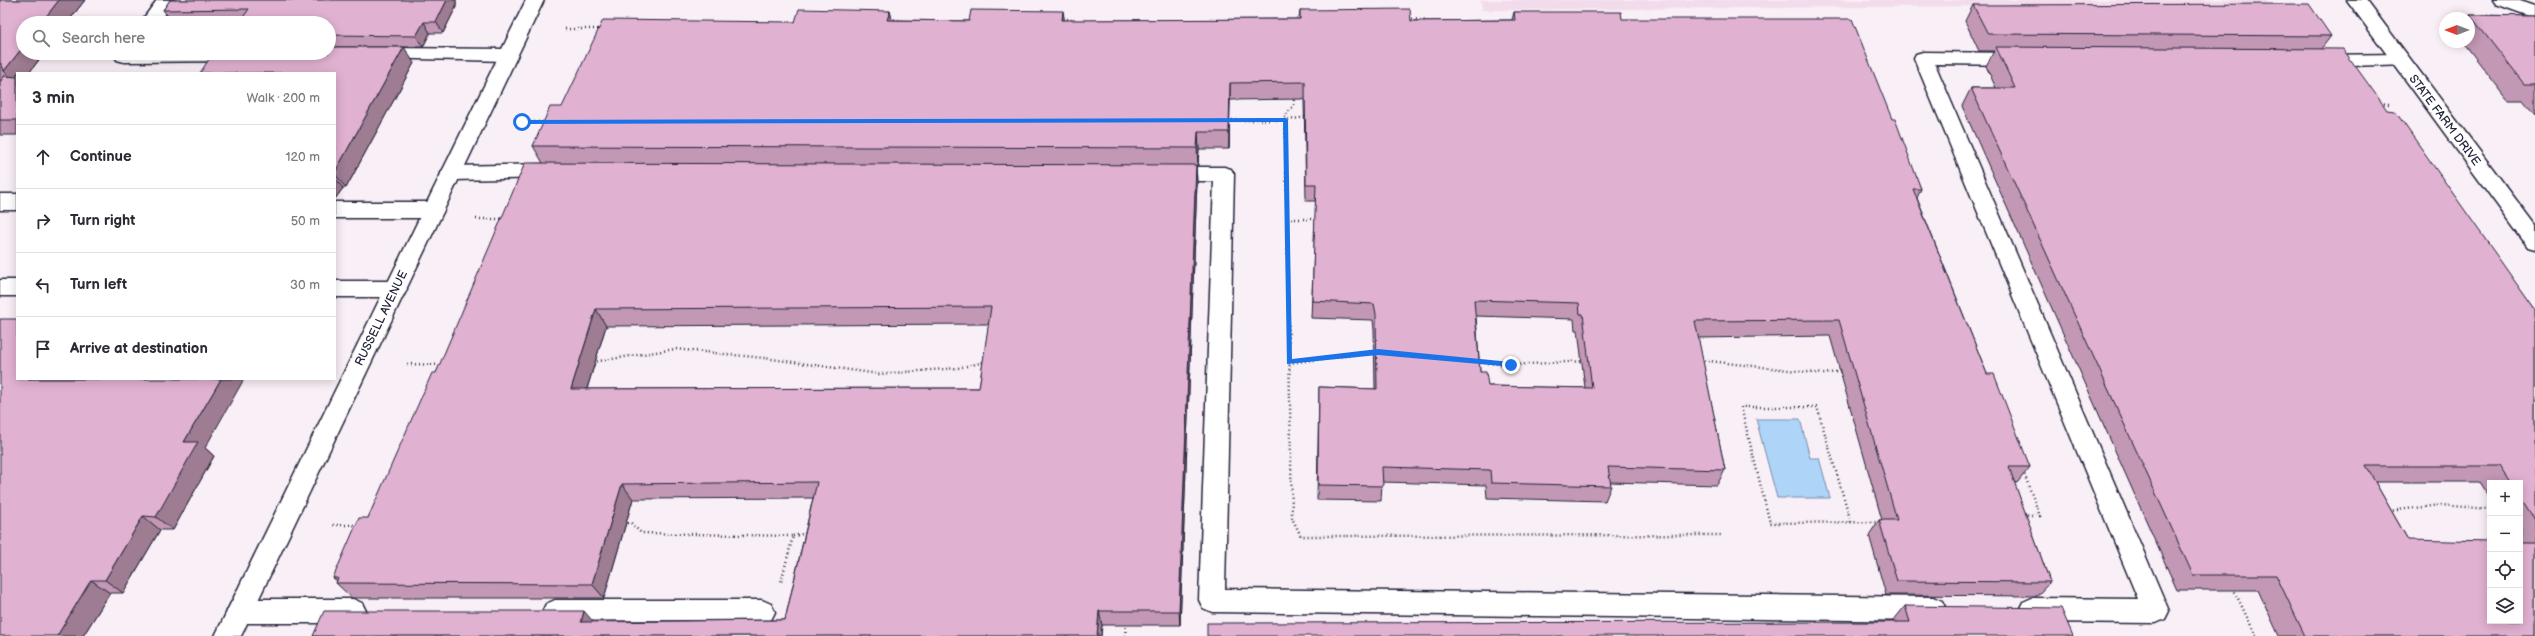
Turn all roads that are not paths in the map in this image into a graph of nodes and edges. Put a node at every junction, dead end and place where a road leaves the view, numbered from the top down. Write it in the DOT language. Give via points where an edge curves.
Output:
graph roads {
  1 [pos="166,0"];
  2 [pos="535,0"];
  3 [pos="2356,0"];
  4 [pos="2502,0"];
  5 [pos="2535,12"];
  6 [pos="154,16"];
  7 [pos="362,54"];
  8 [pos="508,55"];
  9 [pos="2043,59"];
  10 [pos="2400,60"];
  11 [pos="2298,61"];
  12 [pos="574,171"];
  13 [pos="451,173"];
  14 [pos="1145,174"];
  15 [pos="0,202"];
  16 [pos="16,202"];
  17 [pos="336,210"];
  18 [pos="434,210"];
  19 [pos="2535,241"];
  20 [pos="0,288"];
  21 [pos="16,288"];
  22 [pos="336,289"];
  23 [pos="396,289"];
  24 [pos="1956,609"];
  25 [pos="2012,609"];
  26 [pos="240,611"];
  27 [pos="380,611"];
  28 [pos="531,612"];
  29 [pos="762,612"];
  30 [pos="228,636"];
  1 -- 6 [label="street"];
  2 -- 8 [label="street, RUSSELL AVENUE"];
  3 -- 10 [label="street, STATE FARM DRIVE"];
  4 -- 5 [label="street"];
  7 -- 8 [label="street"];
  8 -- 13 [label="street, RUSSELL AVENUE"];
  9 -- 25 [label="street" via="1923,58 2156,611"];
  10 -- 11 [label="street"];
  10 -- 19 [label="street, STATE FARM DRIVE"];
  12 -- 13 [label="street"];
  13 -- 18 [label="street, RUSSELL AVENUE"];
  14 -- 24 [label="street" via="1224,174 1212,600"];
  15 -- 16 [label="street"];
  17 -- 18 [label="street"];
  18 -- 23 [label="street, RUSSELL AVENUE"];
  20 -- 21 [label="street"];
  22 -- 23 [label="street"];
  23 -- 26 [label="street, RUSSELL AVENUE"];
  26 -- 27 [label="street"];
  26 -- 30 [label="street, RUSSELL AVENUE"];
  28 -- 29 [label="street"];
}
